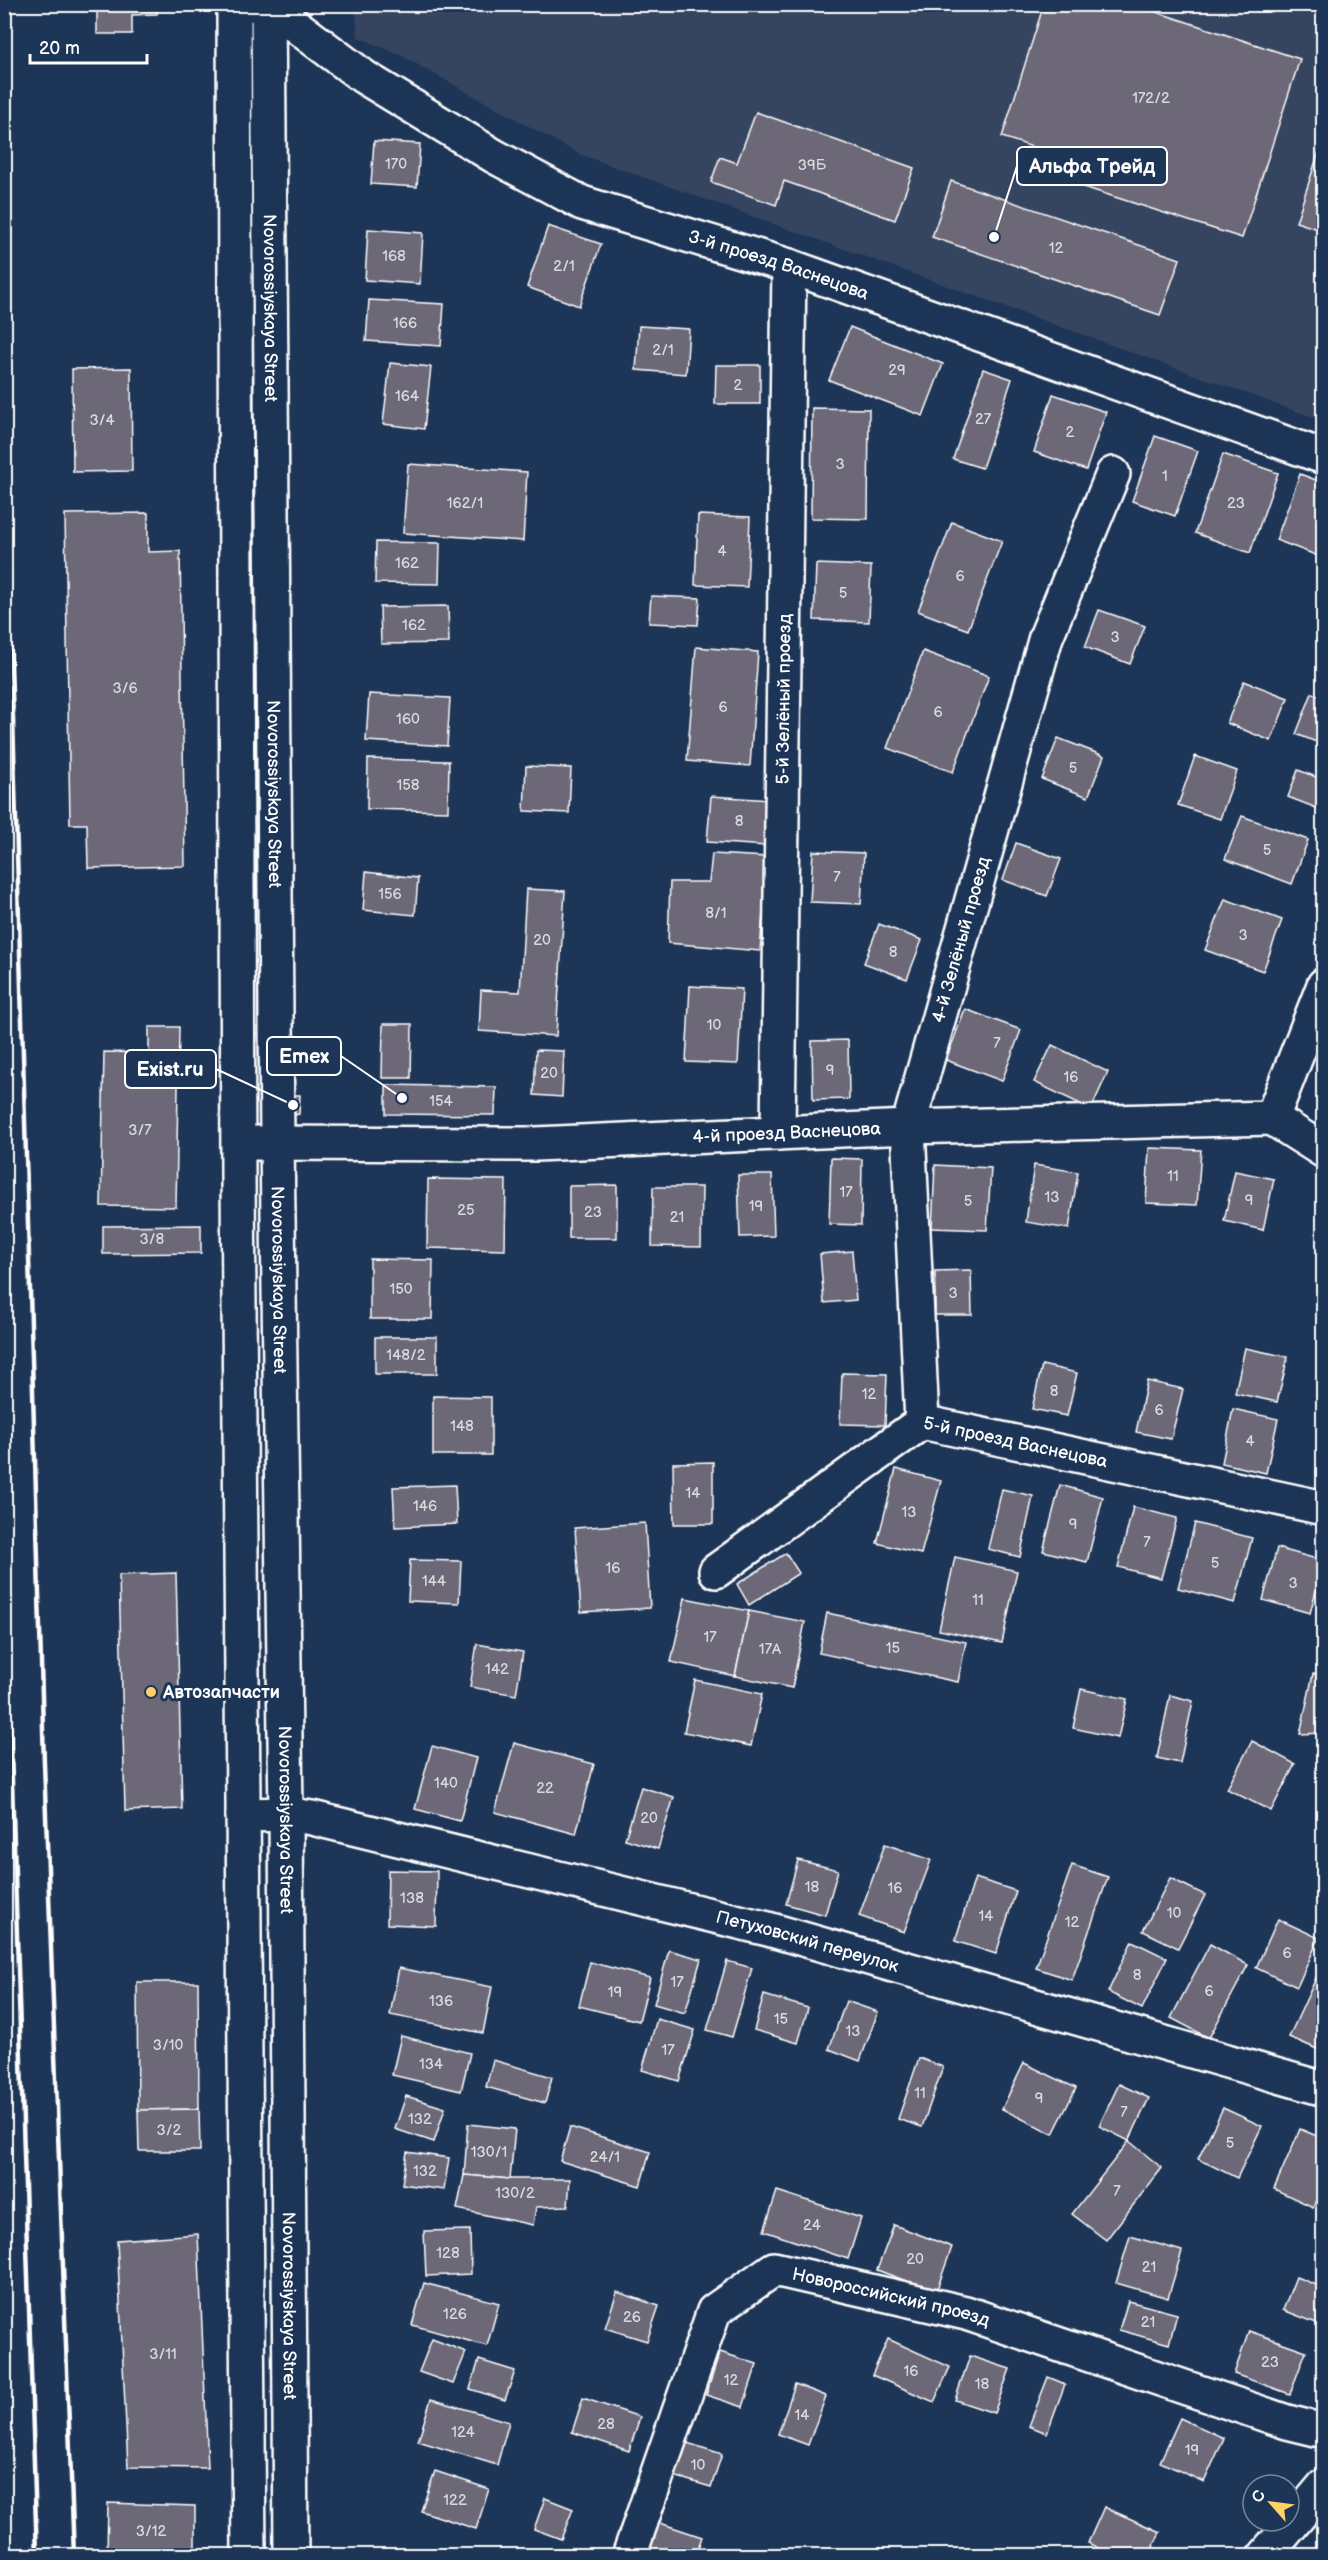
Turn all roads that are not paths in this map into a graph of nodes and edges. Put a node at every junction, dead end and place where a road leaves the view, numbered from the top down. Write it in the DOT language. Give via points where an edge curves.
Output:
graph roads {
  1 [pos="234,4"];
  2 [pos="248,4"];
  3 [pos="268,5"];
  4 [pos="789,266"];
  5 [pos="1323,457"];
  6 [pos="1113,474"];
  7 [pos="1323,985"];
  8 [pos="1272,1118"];
  9 [pos="908,1126"];
  10 [pos="778,1133"];
  11 [pos="277,1141"];
  12 [pos="239,1143"];
  13 [pos="1323,1150"];
  14 [pos="922,1422"];
  15 [pos="1323,1508"];
  16 [pos="716,1571"];
  17 [pos="286,1814"];
  18 [pos="243,1815"];
  19 [pos="1323,2089"];
  20 [pos="1323,2431"];
  21 [pos="1323,2486"];
  22 [pos="249,2556"];
  23 [pos="291,2556"];
  24 [pos="629,2556"];
  25 [pos="1265,2556"];
  1 -- 12 [label="street, Novorossiyskaya Street"];
  2 -- 3 [label="street"];
  3 -- 4 [label="street, 3-й проезд Васнецова" via="364,77 494,156 582,203"];
  3 -- 11 [label="street, Novorossiyskaya Street"];
  4 -- 5 [label="street, 3-й проезд Васнецова"];
  4 -- 10 [label="street, 5-й Зелёный проезд"];
  6 -- 9 [label="street, 4-й Зелёный проезд" via="1046,637"];
  7 -- 8 [label="street"];
  8 -- 9 [label="street, 4-й проезд Васнецова"];
  8 -- 13 [label="street"];
  9 -- 10 [label="street, 4-й проезд Васнецова"];
  9 -- 14 [label="street, 4-й Зелёный проезд"];
  10 -- 11 [label="street, 4-й проезд Васнецова" via="536,1144"];
  11 -- 12 [label="street, 4-й проезд Васнецова"];
  11 -- 17 [label="street, Novorossiyskaya Street"];
  12 -- 18 [label="street, Novorossiyskaya Street"];
  14 -- 15 [label="street, 5-й проезд Васнецова"];
  14 -- 16 [label="street, 5-й проезд Васнецова"];
  17 -- 18 [label="street, Петуховский переулок"];
  17 -- 19 [label="street, Петуховский переулок" via="768,1929"];
  17 -- 23 [label="street, Novorossiyskaya Street"];
  18 -- 22 [label="street, Novorossiyskaya Street"];
  20 -- 24 [label="street, Новороссийский проезд" via="966,2313 774,2269 714,2311"];
  21 -- 25 [label="street"];
}
